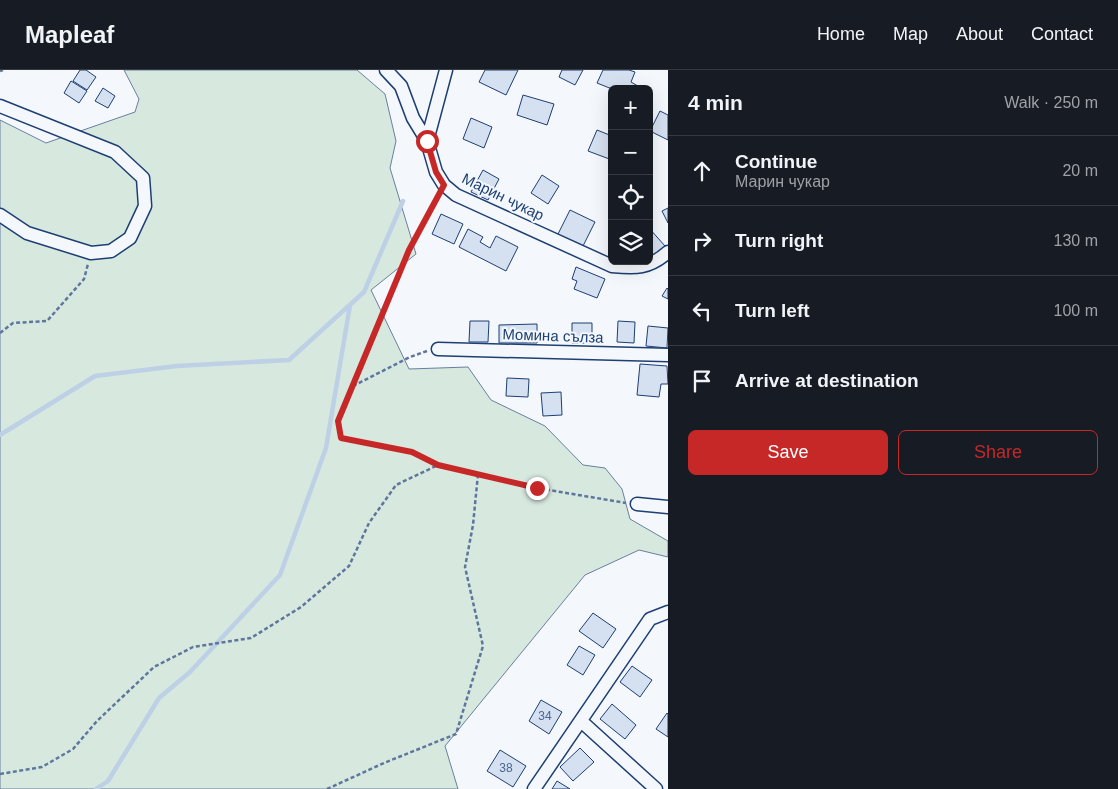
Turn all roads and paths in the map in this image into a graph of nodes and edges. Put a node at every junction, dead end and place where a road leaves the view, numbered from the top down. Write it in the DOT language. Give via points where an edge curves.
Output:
graph roads {
  1 [pos="386,70"];
  2 [pos="446,70"];
  3 [pos="0,106"];
  4 [pos="427,141"];
  5 [pos="444,185"];
  6 [pos="0,215"];
  7 [pos="668,252"];
  8 [pos="91,253"];
  9 [pos="0,333"];
  10 [pos="438,349"];
  11 [pos="668,355"];
  12 [pos="352,387"];
  13 [pos="438,465"];
  14 [pos="478,474"];
  15 [pos="637,504"];
  16 [pos="668,507"];
  17 [pos="668,612"];
  18 [pos="581,721"];
  19 [pos="0,774"];
  20 [pos="326,789"];
  21 [pos="534,789"];
  22 [pos="656,789"];
  1 -- 4 [label="street, Марин чукар" via="401,86 413,118"];
  2 -- 4 [label="street"];
  3 -- 8 [label="street" via="115,152 142,178 146,206 130,238 112,251"];
  4 -- 5 [label="street, Марин чукар" via="436,172"];
  5 -- 7 [label="street, Марин чукар" via="456,195 612,266 638,268 659,260"];
  5 -- 12 [label="path" via="409,250"];
  6 -- 8 [label="street" via="27,234"];
  8 -- 9 [label="path" via="84,279 47,321 13,323"];
  10 -- 11 [label="street, Момина сълза"];
  10 -- 12 [label="path" via="410,357"];
  12 -- 13 [label="path" via="338,421 341,438 412,452"];
  13 -- 14 [label="path"];
  13 -- 19 [label="path" via="396,484 369,523 349,566 301,607 251,638 193,647 154,667 97,721 73,749 42,766"];
  14 -- 15 [label="path" via="537,488"];
  14 -- 20 [label="path" via="465,567 483,646 456,734"];
  15 -- 16 [label="street"];
  17 -- 18 [label="street" via="650,619"];
  18 -- 21 [label="street"];
  18 -- 22 [label="street"];
}
